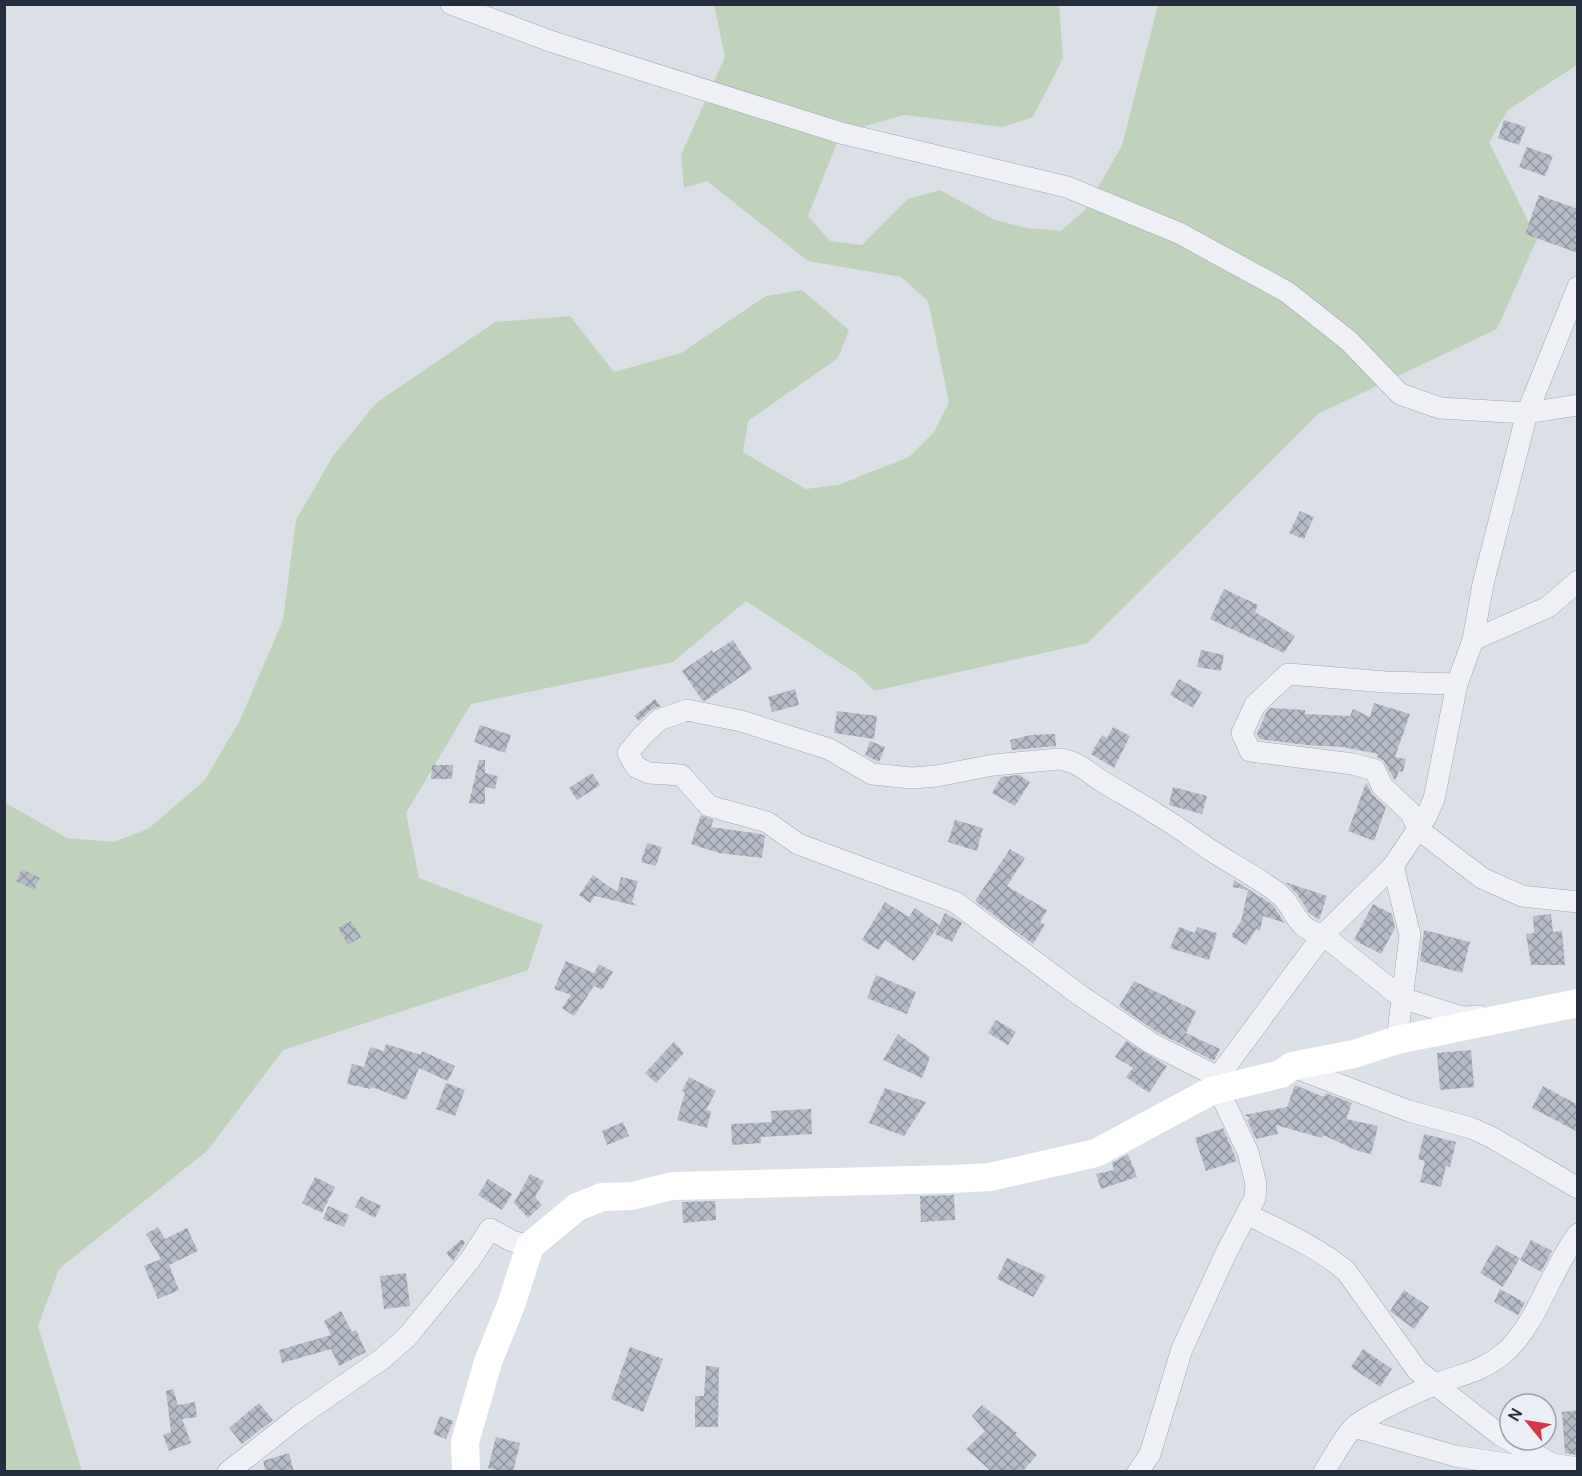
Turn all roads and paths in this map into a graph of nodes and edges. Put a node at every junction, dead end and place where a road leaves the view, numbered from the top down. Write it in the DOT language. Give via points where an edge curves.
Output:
graph roads {
  1 [pos="451,4"];
  2 [pos="1578,287"];
  3 [pos="1578,405"];
  4 [pos="1527,413"];
  5 [pos="1578,581"];
  6 [pos="1473,640"];
  7 [pos="1457,684"];
  8 [pos="1419,830"];
  9 [pos="1393,866"];
  10 [pos="1578,902"];
  11 [pos="1323,935"];
  12 [pos="1402,998"];
  13 [pos="1578,1003"];
  14 [pos="1519,1015"];
  15 [pos="1397,1040"];
  16 [pos="1354,1054"];
  17 [pos="1292,1066"];
  18 [pos="1216,1086"];
  19 [pos="1357,1091"];
  20 [pos="1578,1188"];
  21 [pos="1247,1214"];
  22 [pos="1578,1234"];
  23 [pos="530,1246"];
  24 [pos="1434,1385"];
  25 [pos="1354,1427"];
  26 [pos="1552,1464"];
  27 [pos="1578,1468"];
  28 [pos="228,1472"];
  29 [pos="466,1472"];
  30 [pos="1138,1472"];
  31 [pos="1324,1472"];
  1 -- 4 [label="street" via="550,41 841,133 1066,187 1179,233 1287,292 1349,341 1400,394 1440,408"];
  2 -- 4 [label="street"];
  3 -- 4 [label="street"];
  4 -- 6 [label="street" via="1483,584"];
  5 -- 6 [label="street" via="1548,607"];
  6 -- 7 [label="street"];
  7 -- 8 [label="street" via="1434,799"];
  7 -- 8 [label="street" via="1288,674 1255,705 1242,733 1250,750 1375,770 1382,786 1410,812"];
  8 -- 9 [label="street"];
  8 -- 10 [label="street" via="1482,878 1507,891"];
  9 -- 11 [label="street"];
  9 -- 12 [label="street" via="1410,935"];
  11 -- 12 [label="street"];
  11 -- 18 [label="street"];
  11 -- 18 [label="street" via="1310,932 1298,921 1276,891 1069,760 993,765 937,776 872,774 829,749 741,721 687,710 659,720 628,753 636,767 649,773 681,775 709,806 767,822 798,844 955,902 1081,996"];
  12 -- 14 [label="street" via="1462,1017"];
  12 -- 15 [label="street"];
  13 -- 14 [label="main road"];
  14 -- 15 [label="main road"];
  15 -- 16 [label="main road"];
  16 -- 17 [label="main road"];
  16 -- 19 [label="street"];
  17 -- 18 [label="main road" via="1281,1074"];
  17 -- 19 [label="street"];
  18 -- 21 [label="street" via="1248,1152 1256,1184 1255,1198"];
  18 -- 23 [label="main road" via="1096,1153 1036,1168 952,1179 672,1186 632,1196 602,1197 577,1207"];
  19 -- 20 [label="street" via="1409,1112 1481,1132"];
  21 -- 24 [label="street" via="1299,1240 1346,1271 1408,1360"];
  21 -- 30 [label="street" via="1182,1349 1150,1454"];
  22 -- 24 [label="street" via="1525,1330 1504,1353 1480,1369"];
  23 -- 28 [label="street" via="490,1228 470,1260 407,1337"];
  23 -- 29 [label="main road" via="488,1362 465,1442"];
  24 -- 25 [label="street"];
  24 -- 26 [label="street" via="1500,1435"];
  25 -- 26 [label="street" via="1455,1456 1514,1465"];
  25 -- 31 [label="street"];
  26 -- 27 [label="street"];
}
